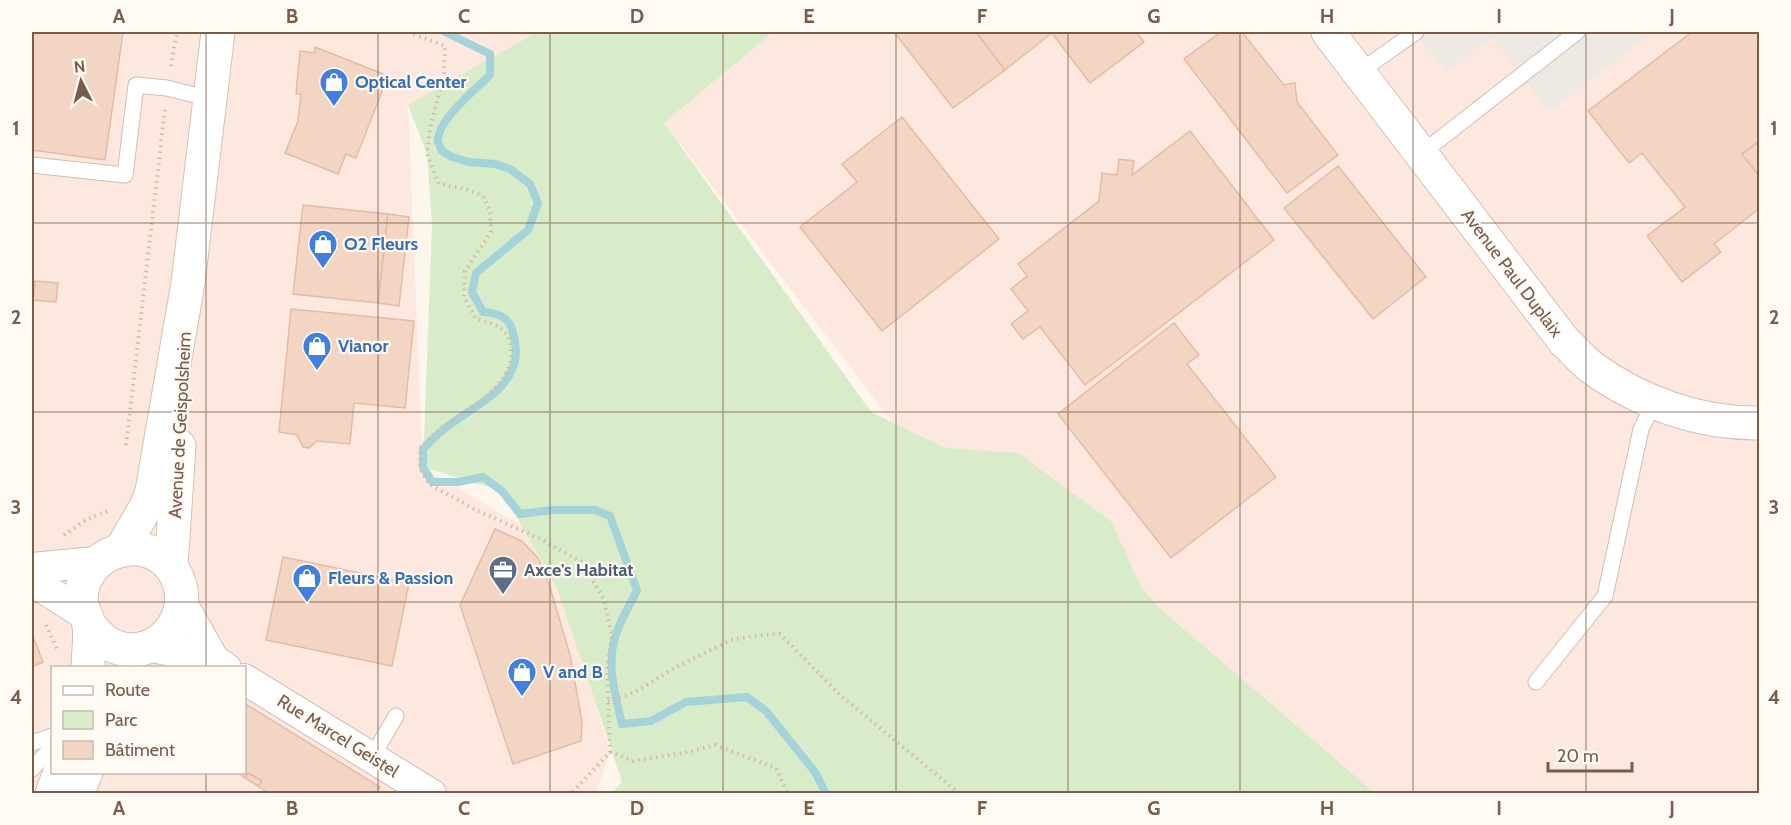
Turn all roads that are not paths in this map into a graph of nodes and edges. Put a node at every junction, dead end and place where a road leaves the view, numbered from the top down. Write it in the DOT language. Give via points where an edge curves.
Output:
graph roads {
  1 [pos="218,32"];
  2 [pos="1328,32"];
  3 [pos="1416,32"];
  4 [pos="1577,32"];
  5 [pos="1359,72"];
  6 [pos="210,99"];
  7 [pos="1422,153"];
  8 [pos="32,165"];
  9 [pos="188,283"];
  10 [pos="1654,403"];
  11 [pos="1760,423"];
  12 [pos="109,556"];
  13 [pos="32,567"];
  14 [pos="171,567"];
  15 [pos="32,581"];
  16 [pos="182,603"];
  17 [pos="86,620"];
  18 [pos="138,654"];
  19 [pos="220,664"];
  20 [pos="88,666"];
  21 [pos="246,680"];
  22 [pos="1536,682"];
  23 [pos="396,716"];
  24 [pos="51,736"];
  25 [pos="32,743"];
  26 [pos="51,748"];
  27 [pos="372,757"];
  28 [pos="32,769"];
  29 [pos="59,774"];
  30 [pos="85,774"];
  31 [pos="52,794"];
  32 [pos="77,794"];
  33 [pos="431,794"];
  1 -- 6 [label="main road, Avenue de Geispolsheim"];
  2 -- 5 [label="main road, Avenue Paul Duplaix"];
  3 -- 5 [label="lane"];
  4 -- 7 [label="lane"];
  5 -- 7 [label="main road, Avenue Paul Duplaix"];
  6 -- 8 [label="lane" via="136,85 125,175"];
  6 -- 9 [label="main road, Avenue de Geispolsheim"];
  7 -- 10 [label="main road, Avenue Paul Duplaix" via="1564,341 1589,366"];
  9 -- 12 [label="main road, Avenue de Geispolsheim" via="152,491 147,505"];
  9 -- 14 [label="main road, Avenue de Geispolsheim"];
  10 -- 11 [label="main road, Avenue Paul Duplaix" via="1695,416"];
  10 -- 22 [label="lane" via="1641,429 1605,596"];
  12 -- 13 [label="street"];
  12 -- 14 [label="main road" via="135,548 161,557"];
  12 -- 17 [label="main road" via="88,573 83,586 81,600"];
  14 -- 16 [label="main road" via="179,579"];
  15 -- 17 [label="street"];
  16 -- 18 [label="main road" via="171,630"];
  16 -- 19 [label="street"];
  17 -- 18 [label="main road" via="110,644"];
  17 -- 20 [label="main road"];
  18 -- 19 [label="street"];
  21 -- 27 [label="street, Rue Marcel Geistel"];
  23 -- 27 [label="lane"];
  24 -- 25 [label="lane"];
  26 -- 28 [label="lane"];
  27 -- 33 [label="street, Rue Marcel Geistel"];
  29 -- 31 [label="main road"];
  30 -- 32 [label="main road"];
}
